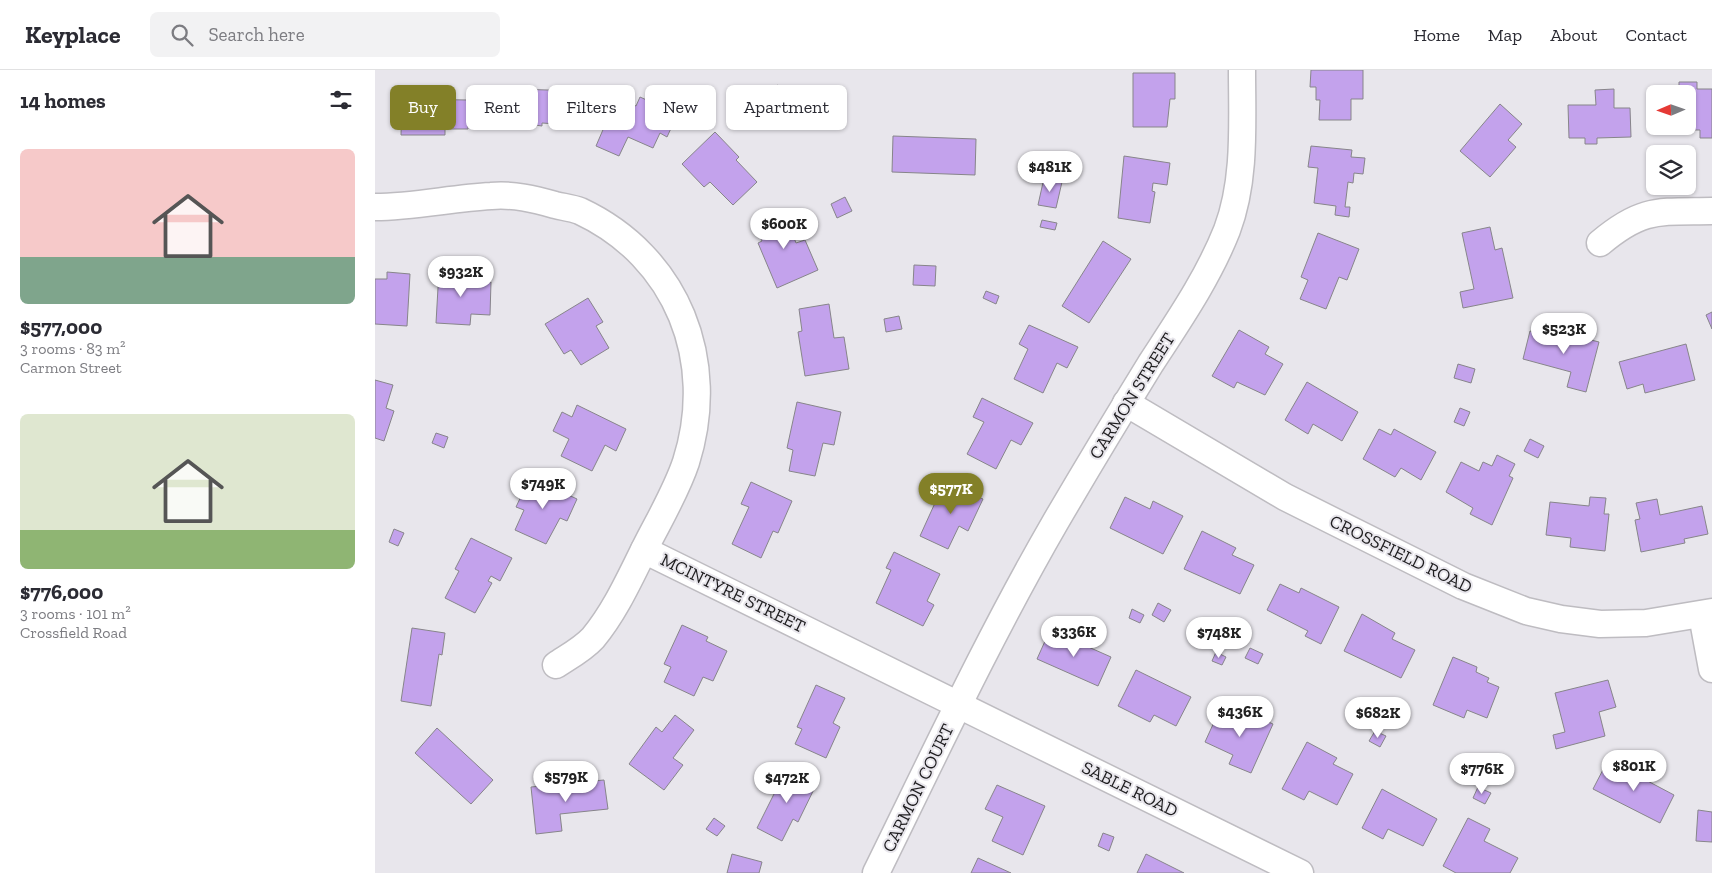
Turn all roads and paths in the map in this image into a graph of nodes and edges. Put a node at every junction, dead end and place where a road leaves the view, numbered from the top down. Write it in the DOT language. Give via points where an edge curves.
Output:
graph roads {
  1 [pos="1242,70"];
  2 [pos="375,207"];
  3 [pos="1712,211"];
  4 [pos="1600,243"];
  5 [pos="1126,403"];
  6 [pos="644,550"];
  7 [pos="1707,613"];
  8 [pos="556,665"];
  9 [pos="1712,669"];
  10 [pos="960,704"];
  11 [pos="1274,867"];
  12 [pos="876,873"];
  13 [pos="1300,873"];
  1 -- 5 [label="street, CARMON STREET" via="1242,158 1227,229 1205,278"];
  2 -- 6 [label="street, MCINTYRE STREET" via="402,207 493,196 528,198 578,210 603,223 631,244 668,286 684,317 696,363 695,421 686,462"];
  3 -- 4 [label="street" via="1651,212 1615,230"];
  5 -- 7 [label="street, CROSSFIELD ROAD" via="1285,497 1463,586 1526,611 1600,624 1645,623"];
  5 -- 10 [label="street, CARMON STREET" via="1055,522"];
  6 -- 8 [label="street" via="625,590 593,638"];
  6 -- 10 [label="street, MCINTYRE STREET"];
  7 -- 9 [label="street, CROSSFIELD ROAD"];
  10 -- 11 [label="street, SABLE ROAD"];
  10 -- 12 [label="street, CARMON COURT"];
  11 -- 13 [label="street, SABLE ROAD"];
}
